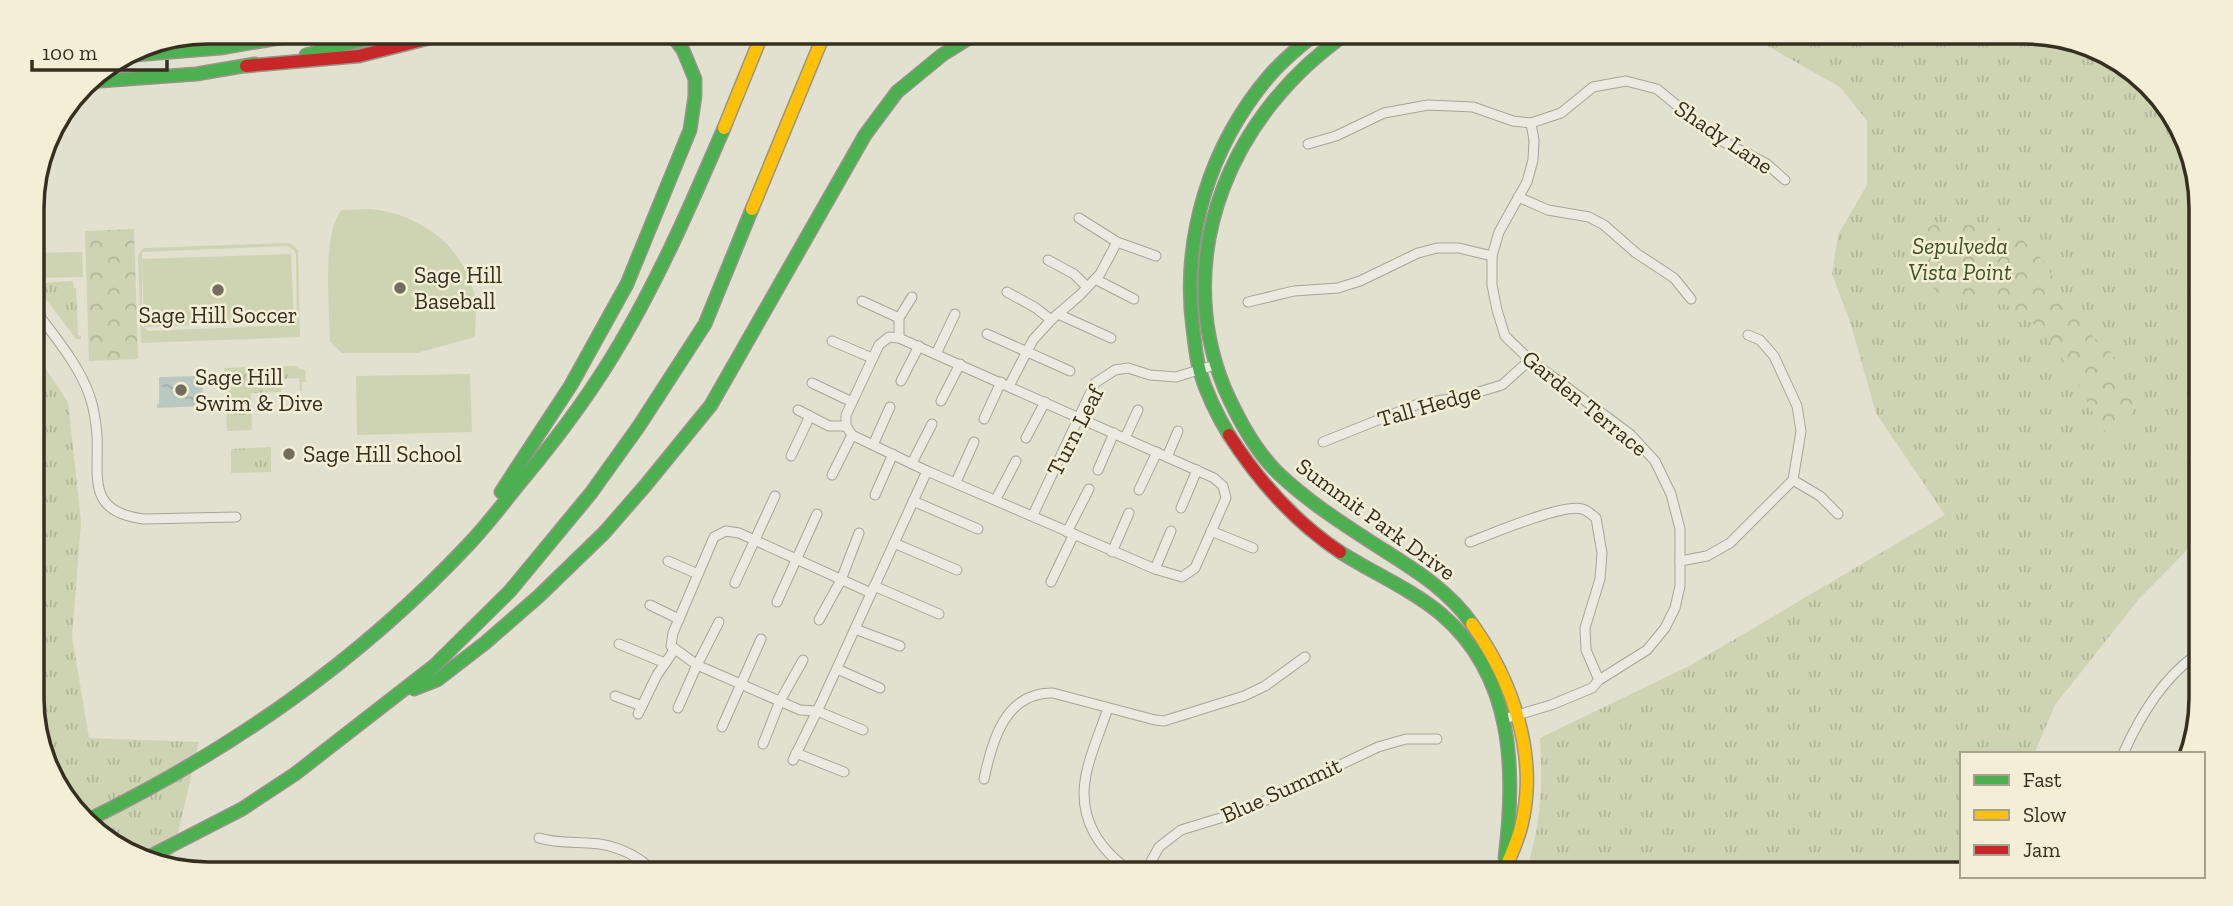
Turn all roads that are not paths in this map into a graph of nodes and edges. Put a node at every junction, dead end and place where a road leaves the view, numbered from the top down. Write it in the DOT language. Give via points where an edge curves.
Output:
graph roads {
  1 [pos="259,44"];
  2 [pos="352,44"];
  3 [pos="406,44"];
  4 [pos="679,44"];
  5 [pos="758,44"];
  6 [pos="820,44"];
  7 [pos="960,44"];
  8 [pos="1301,44"];
  9 [pos="1333,44"];
  10 [pos="150,54"];
  11 [pos="246,66"];
  12 [pos="104,81"];
  13 [pos="1531,123"];
  14 [pos="1308,144"];
  15 [pos="1785,180"];
  16 [pos="1518,197"];
  17 [pos="1079,218"];
  18 [pos="1117,242"];
  19 [pos="1492,256"];
  20 [pos="1156,257"];
  21 [pos="1048,260"];
  22 [pos="1095,279"];
  23 [pos="1087,287"];
  24 [pos="1007,292"];
  25 [pos="912,297"];
  26 [pos="1135,299"];
  27 [pos="1691,299"];
  28 [pos="862,301"];
  29 [pos="1248,302"];
  30 [pos="955,314"];
  31 [pos="1054,317"];
  32 [pos="899,318"];
  33 [pos="44,323"];
  34 [pos="987,334"];
  35 [pos="1748,335"];
  36 [pos="900,338"];
  37 [pos="1111,338"];
  38 [pos="832,341"];
  39 [pos="919,346"];
  40 [pos="1027,352"];
  41 [pos="936,354"];
  42 [pos="873,358"];
  43 [pos="1530,360"];
  44 [pos="960,364"];
  45 [pos="1215,365"];
  46 [pos="1200,370"];
  47 [pos="1070,371"];
  48 [pos="901,382"];
  49 [pos="812,383"];
  50 [pos="1005,384"];
  51 [pos="941,401"];
  52 [pos="852,402"];
  53 [pos="1045,402"];
  54 [pos="890,407"];
  55 [pos="798,410"];
  56 [pos="1138,410"];
  57 [pos="810,416"];
  58 [pos="1079,416"];
  59 [pos="984,419"];
  60 [pos="932,424"];
  61 [pos="846,426"];
  62 [pos="1178,430"];
  63 [pos="1114,433"];
  64 [pos="852,435"];
  65 [pos="1026,438"];
  66 [pos="1125,438"];
  67 [pos="974,442"];
  68 [pos="1323,442"];
  69 [pos="873,445"];
  70 [pos="1157,452"];
  71 [pos="893,454"];
  72 [pos="791,456"];
  73 [pos="1167,457"];
  74 [pos="1016,461"];
  75 [pos="912,463"];
  76 [pos="1098,470"];
  77 [pos="1197,470"];
  78 [pos="927,471"];
  79 [pos="832,475"];
  80 [pos="1793,480"];
  81 [pos="956,482"];
  82 [pos="1089,489"];
  83 [pos="1139,490"];
  84 [pos="875,495"];
  85 [pos="775,496"];
  86 [pos="996,499"];
  87 [pos="913,501"];
  88 [pos="1181,508"];
  89 [pos="1129,513"];
  90 [pos="1327,513"];
  91 [pos="817,514"];
  92 [pos="1838,514"];
  93 [pos="1033,515"];
  94 [pos="236,517"];
  95 [pos="486,523"];
  96 [pos="978,529"];
  97 [pos="1171,531"];
  98 [pos="1211,531"];
  99 [pos="859,533"];
  100 [pos="1070,533"];
  101 [pos="1315,533"];
  102 [pos="755,540"];
  103 [pos="1372,542"];
  104 [pos="1470,542"];
  105 [pos="894,543"];
  106 [pos="1253,548"];
  107 [pos="1112,552"];
  108 [pos="797,559"];
  109 [pos="668,561"];
  110 [pos="1680,561"];
  111 [pos="1360,564"];
  112 [pos="1155,569"];
  113 [pos="957,570"];
  114 [pos="698,574"];
  115 [pos="841,580"];
  116 [pos="1051,582"];
  117 [pos="734,583"];
  118 [pos="873,590"];
  119 [pos="777,602"];
  120 [pos="650,605"];
  121 [pos="939,614"];
  122 [pos="679,619"];
  123 [pos="819,620"];
  124 [pos="719,622"];
  125 [pos="855,629"];
  126 [pos="761,639"];
  127 [pos="619,644"];
  128 [pos="901,646"];
  129 [pos="673,648"];
  130 [pos="1304,657"];
  131 [pos="803,660"];
  132 [pos="2189,661"];
  133 [pos="665,663"];
  134 [pos="696,665"];
  135 [pos="837,669"];
  136 [pos="1599,680"];
  137 [pos="740,682"];
  138 [pos="880,688"];
  139 [pos="615,696"];
  140 [pos="396,697"];
  141 [pos="780,701"];
  142 [pos="678,708"];
  143 [pos="1108,708"];
  144 [pos="817,711"];
  145 [pos="1518,715"];
  146 [pos="1504,719"];
  147 [pos="722,727"];
  148 [pos="863,730"];
  149 [pos="1437,739"];
  150 [pos="763,744"];
  151 [pos="2124,752"];
  152 [pos="844,772"];
  153 [pos="984,779"];
  154 [pos="95,817"];
  155 [pos="539,838"];
  156 [pos="155,854"];
  157 [pos="642,862"];
  158 [pos="1117,862"];
  159 [pos="1151,862"];
  160 [pos="1504,862"];
  161 [pos="1508,862"];
  1 -- 10 [label="main road"];
  2 -- 11 [label="main road"];
  3 -- 11 [label="main road" via="359,56"];
  4 -- 95 [label="main road" via="695,79 690,130 627,284 572,386"];
  5 -- 95 [label="main road" via="669,251 632,323 570,419"];
  6 -- 140 [label="main road" via="705,324 639,426 510,591"];
  7 -- 140 [label="main road" via="897,92 864,135 710,404 645,486 598,539 485,643 437,680"];
  8 -- 46 [label="main road, Summit Park Drive" via="1255,93 1225,141 1208,184 1192,246 1189,280"];
  9 -- 45 [label="main road, Summit Park Drive" via="1269,104 1225,180 1208,244 1205,279 1208,337"];
  11 -- 12 [label="main road"];
  13 -- 14 [label="street" via="1473,107 1428,105 1384,113"];
  13 -- 15 [label="street, Shady Lane" via="1561,113 1593,87 1626,80 1657,89 1718,139 1766,164"];
  13 -- 16 [label="street, Garden Terrace" via="1533,160"];
  16 -- 19 [label="street, Garden Terrace"];
  16 -- 27 [label="street" via="1604,225 1674,278"];
  17 -- 18 [label="street"];
  18 -- 20 [label="street"];
  18 -- 22 [label="street"];
  19 -- 29 [label="street" via="1437,248 1338,288 1294,291"];
  19 -- 43 [label="street, Garden Terrace" via="1492,285 1505,335"];
  21 -- 23 [label="street"];
  22 -- 23 [label="street"];
  22 -- 26 [label="street"];
  23 -- 31 [label="street"];
  24 -- 31 [label="street"];
  25 -- 32 [label="street"];
  28 -- 32 [label="street"];
  30 -- 41 [label="street"];
  31 -- 37 [label="street"];
  31 -- 40 [label="street"];
  32 -- 36 [label="street"];
  33 -- 94 [label="street" via="90,397 97,436 96,479 99,492 113,510 144,519"];
  34 -- 40 [label="street"];
  35 -- 80 [label="street" via="1760,340 1774,356 1797,406 1801,431"];
  36 -- 39 [label="street"];
  36 -- 42 [label="street" via="889,337"];
  38 -- 42 [label="street"];
  39 -- 41 [label="street"];
  39 -- 48 [label="street"];
  40 -- 47 [label="street"];
  40 -- 50 [label="street"];
  41 -- 44 [label="street"];
  42 -- 52 [label="street"];
  43 -- 68 [label="street, Tall Hedge" via="1502,385 1418,404"];
  43 -- 110 [label="street, Garden Terrace" via="1630,434 1655,461 1671,494 1680,529"];
  44 -- 50 [label="street"];
  44 -- 51 [label="street"];
  45 -- 46 [label="street, Turn Leaf"];
  45 -- 90 [label="main road, Summit Park Drive" via="1232,407 1262,455"];
  46 -- 58 [label="street, Turn Leaf" via="1176,377 1115,370 1095,383"];
  46 -- 101 [label="main road, Summit Park Drive" via="1216,413 1234,443 1266,487"];
  49 -- 52 [label="street"];
  50 -- 53 [label="street"];
  50 -- 59 [label="street"];
  52 -- 61 [label="street"];
  53 -- 58 [label="street"];
  53 -- 65 [label="street"];
  54 -- 69 [label="street"];
  55 -- 57 [label="street"];
  56 -- 66 [label="street"];
  57 -- 61 [label="street" via="829,426"];
  57 -- 72 [label="street"];
  58 -- 63 [label="street"];
  58 -- 93 [label="street, Turn Leaf"];
  60 -- 75 [label="street"];
  61 -- 64 [label="street"];
  62 -- 73 [label="street"];
  63 -- 66 [label="street"];
  63 -- 76 [label="street"];
  64 -- 69 [label="street"];
  64 -- 79 [label="street"];
  66 -- 70 [label="street"];
  67 -- 81 [label="street"];
  69 -- 71 [label="street"];
  70 -- 73 [label="street"];
  70 -- 83 [label="street"];
  71 -- 75 [label="street"];
  71 -- 84 [label="street"];
  73 -- 77 [label="street"];
  74 -- 86 [label="street"];
  75 -- 78 [label="street"];
  77 -- 88 [label="street"];
  77 -- 98 [label="street" via="1223,486 1226,498"];
  78 -- 81 [label="street"];
  78 -- 87 [label="street"];
  80 -- 92 [label="street" via="1820,496"];
  80 -- 110 [label="street" via="1730,543 1707,556"];
  81 -- 86 [label="street"];
  82 -- 100 [label="street"];
  85 -- 102 [label="street"];
  86 -- 93 [label="street"];
  87 -- 96 [label="street"];
  87 -- 105 [label="street"];
  89 -- 107 [label="street"];
  90 -- 101 [label="main road"];
  90 -- 103 [label="main road, Summit Park Drive"];
  91 -- 108 [label="street"];
  93 -- 100 [label="street"];
  95 -- 154 [label="main road" via="399,613 288,703 194,765"];
  97 -- 112 [label="street"];
  98 -- 106 [label="street"];
  98 -- 112 [label="street" via="1195,568 1182,576"];
  99 -- 115 [label="street"];
  100 -- 107 [label="street"];
  100 -- 116 [label="street"];
  101 -- 111 [label="main road, Summit Park Drive"];
  102 -- 108 [label="street"];
  102 -- 114 [label="street" via="726,531 714,537"];
  102 -- 117 [label="street"];
  103 -- 111 [label="main road"];
  103 -- 145 [label="main road, Summit Park Drive" via="1427,578 1473,623 1504,675"];
  104 -- 136 [label="street" via="1573,508 1596,518 1602,553 1600,579 1585,628 1586,650"];
  105 -- 113 [label="street"];
  105 -- 118 [label="street"];
  107 -- 112 [label="street"];
  108 -- 115 [label="street"];
  108 -- 119 [label="street"];
  109 -- 114 [label="street"];
  110 -- 136 [label="street, Garden Terrace" via="1680,586 1665,628 1647,650"];
  111 -- 146 [label="main road, Summit Park Drive" via="1428,603 1451,622 1476,652"];
  114 -- 122 [label="street"];
  115 -- 118 [label="street"];
  115 -- 123 [label="street"];
  118 -- 121 [label="street"];
  118 -- 125 [label="street"];
  120 -- 122 [label="street"];
  122 -- 129 [label="street"];
  124 -- 134 [label="street"];
  125 -- 128 [label="street"];
  125 -- 135 [label="street"];
  126 -- 137 [label="street"];
  127 -- 133 [label="street"];
  129 -- 133 [label="street"];
  129 -- 134 [label="street"];
  130 -- 143 [label="street" via="1265,686 1179,718 1155,720"];
  131 -- 141 [label="street"];
  132 -- 151 [label="street" via="2151,702"];
  133 -- 139 [label="street" via="640,710"];
  134 -- 137 [label="street"];
  134 -- 142 [label="street"];
  135 -- 138 [label="street"];
  135 -- 144 [label="street"];
  136 -- 145 [label="street, Garden Terrace" via="1592,688"];
  137 -- 141 [label="street"];
  137 -- 147 [label="street"];
  140 -- 156 [label="main road" via="296,774 242,809"];
  141 -- 144 [label="street"];
  141 -- 150 [label="street"];
  143 -- 153 [label="street" via="1053,693 1030,698 1000,725"];
  143 -- 158 [label="street" via="1086,776 1084,798 1096,838"];
  144 -- 148 [label="street"];
  144 -- 152 [label="street" via="794,757"];
  145 -- 146 [label="street, Garden Terrace"];
  145 -- 161 [label="main road, Summit Park Drive" via="1526,767 1525,808"];
  146 -- 160 [label="main road, Summit Park Drive" via="1512,793"];
  149 -- 159 [label="street, Blue Summit" via="1406,739 1378,747 1243,811 1181,830 1159,847"];
  155 -- 157 [label="street" via="612,846"];
}
